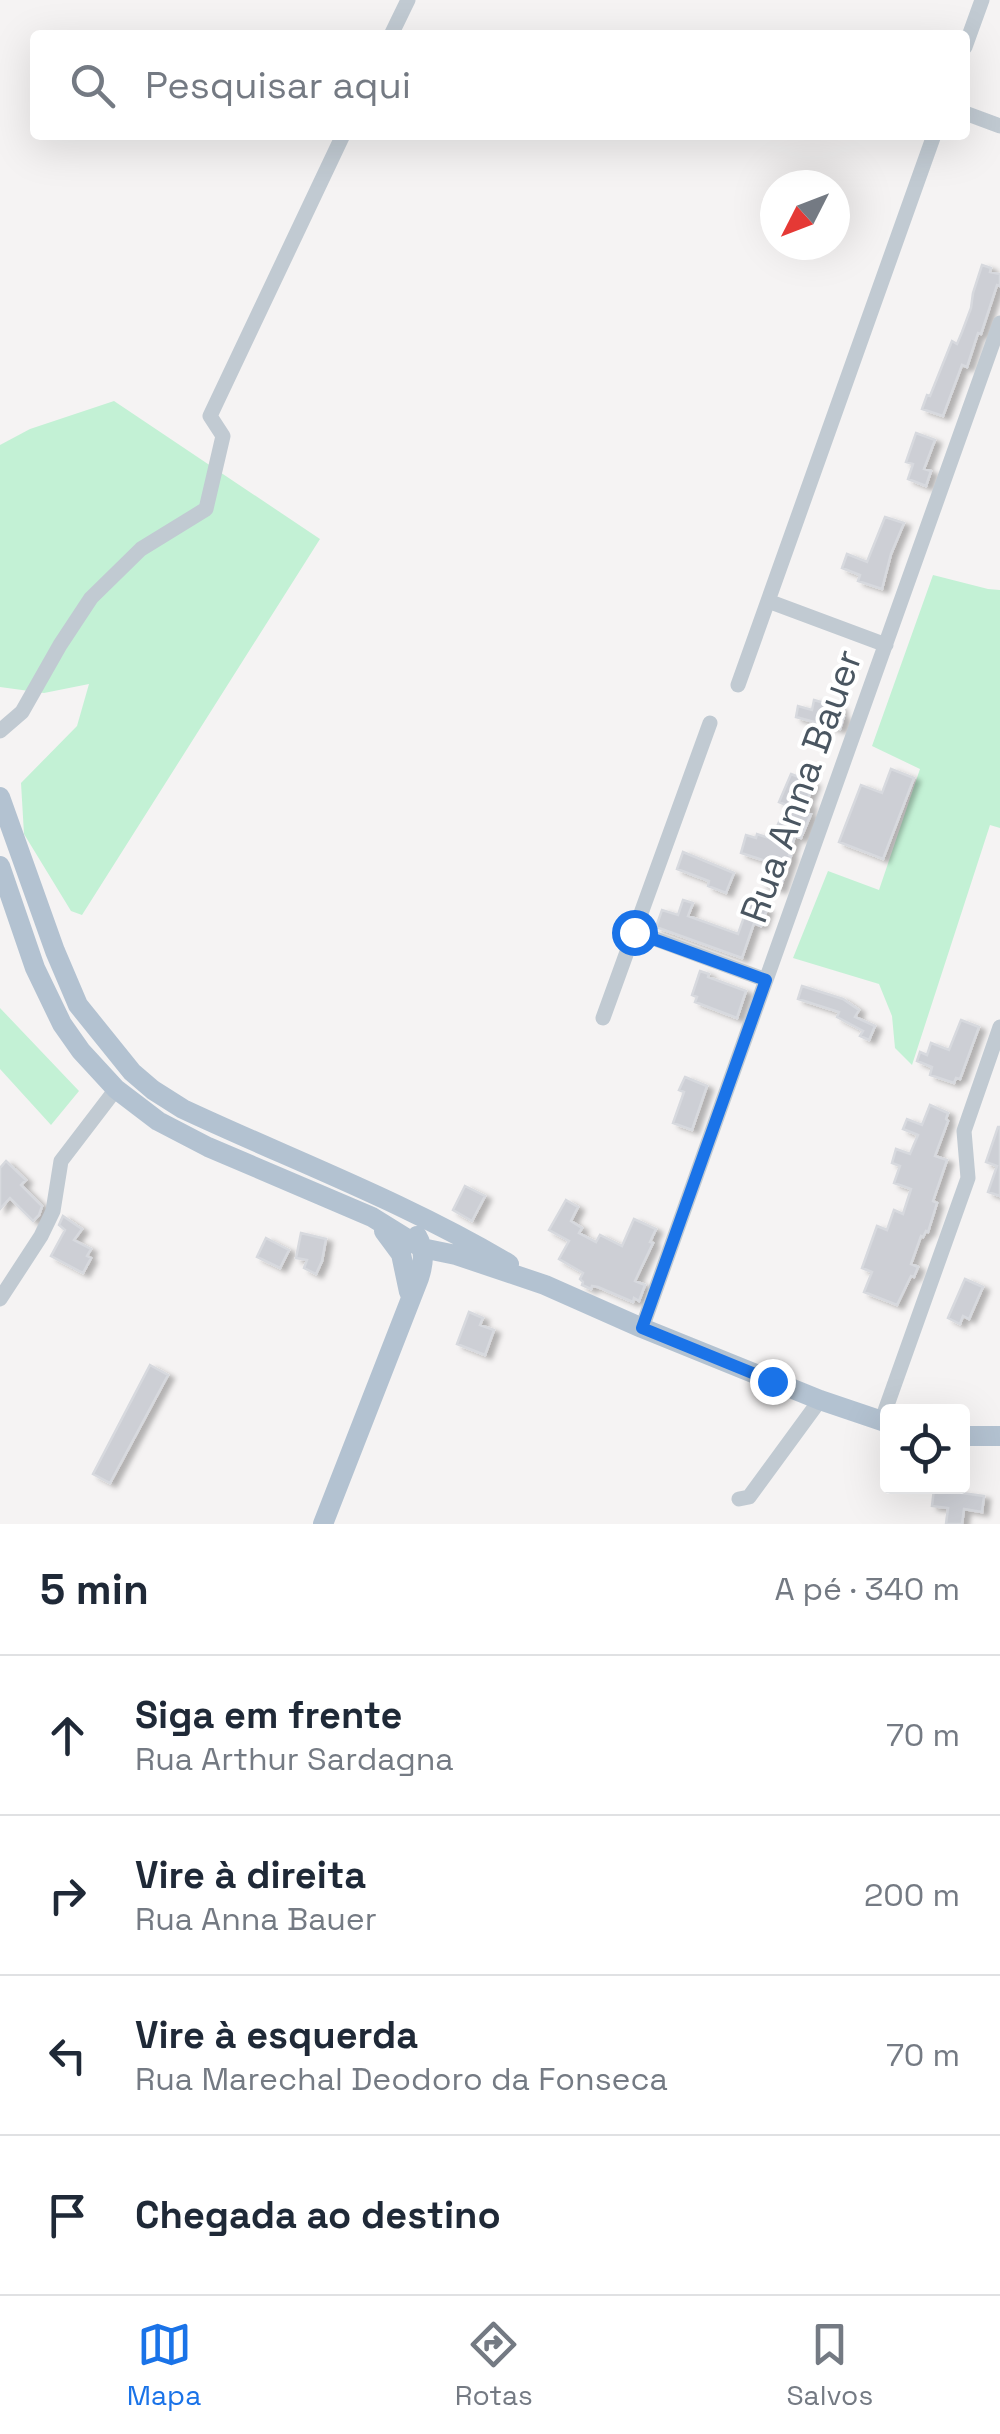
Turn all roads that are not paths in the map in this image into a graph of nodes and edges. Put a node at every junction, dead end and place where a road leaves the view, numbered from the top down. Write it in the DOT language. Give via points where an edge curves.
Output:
graph roads {
  1 [pos="408,0"];
  2 [pos="982,0"];
  3 [pos="393,30"];
  4 [pos="970,34"];
  5 [pos="970,115"];
  6 [pos="1000,126"];
  7 [pos="341,140"];
  8 [pos="932,140"];
  9 [pos="1000,323"];
  10 [pos="768,601"];
  11 [pos="886,645"];
  12 [pos="738,685"];
  13 [pos="710,723"];
  14 [pos="0,732"];
  15 [pos="0,798"];
  16 [pos="0,866"];
  17 [pos="634,932"];
  18 [pos="766,980"];
  19 [pos="603,1018"];
  20 [pos="1000,1028"];
  21 [pos="132,1072"];
  22 [pos="116,1089"];
  23 [pos="380,1196"];
  24 [pos="372,1217"];
  25 [pos="458,1245"];
  26 [pos="422,1248"];
  27 [pos="412,1293"];
  28 [pos="0,1299"];
  29 [pos="642,1328"];
  30 [pos="820,1400"];
  31 [pos="890,1404"];
  32 [pos="880,1421"];
  33 [pos="970,1436"];
  34 [pos="1000,1436"];
  35 [pos="739,1499"];
  36 [pos="324,1524"];
  1 -- 3 [label="street"];
  2 -- 4 [label="street"];
  5 -- 6 [label="street"];
  7 -- 14 [label="street" via="210,416 223,436 206,510 141,549 91,598 22,712"];
  8 -- 10 [label="street"];
  9 -- 11 [label="street, Rua Anna Bauer"];
  10 -- 11 [label="street"];
  10 -- 12 [label="street"];
  11 -- 18 [label="street, Rua Anna Bauer"];
  13 -- 17 [label="street"];
  15 -- 21 [label="main road" via="78,1005"];
  16 -- 22 [label="main road" via="62,1024"];
  17 -- 18 [label="street"];
  17 -- 19 [label="street"];
  18 -- 29 [label="street, Rua Anna Bauer"];
  20 -- 31 [label="street" via="964,1130 968,1178"];
  21 -- 22 [label="main road"];
  21 -- 23 [label="main road" via="182,1109"];
  22 -- 24 [label="main road" via="195,1141"];
  22 -- 28 [label="street" via="61,1161 41,1236"];
  23 -- 25 [label="main road"];
  23 -- 26 [label="main road"];
  24 -- 26 [label="main road"];
  24 -- 27 [label="main road" via="401,1254"];
  25 -- 26 [label="main road" via="443,1236"];
  25 -- 27 [label="main road"];
  25 -- 29 [label="main road"];
  26 -- 27 [label="main road" via="413,1259"];
  27 -- 36 [label="main road"];
  29 -- 30 [label="main road"];
  30 -- 32 [label="main road"];
  30 -- 35 [label="street" via="749,1497"];
  33 -- 34 [label="main road"];
}
